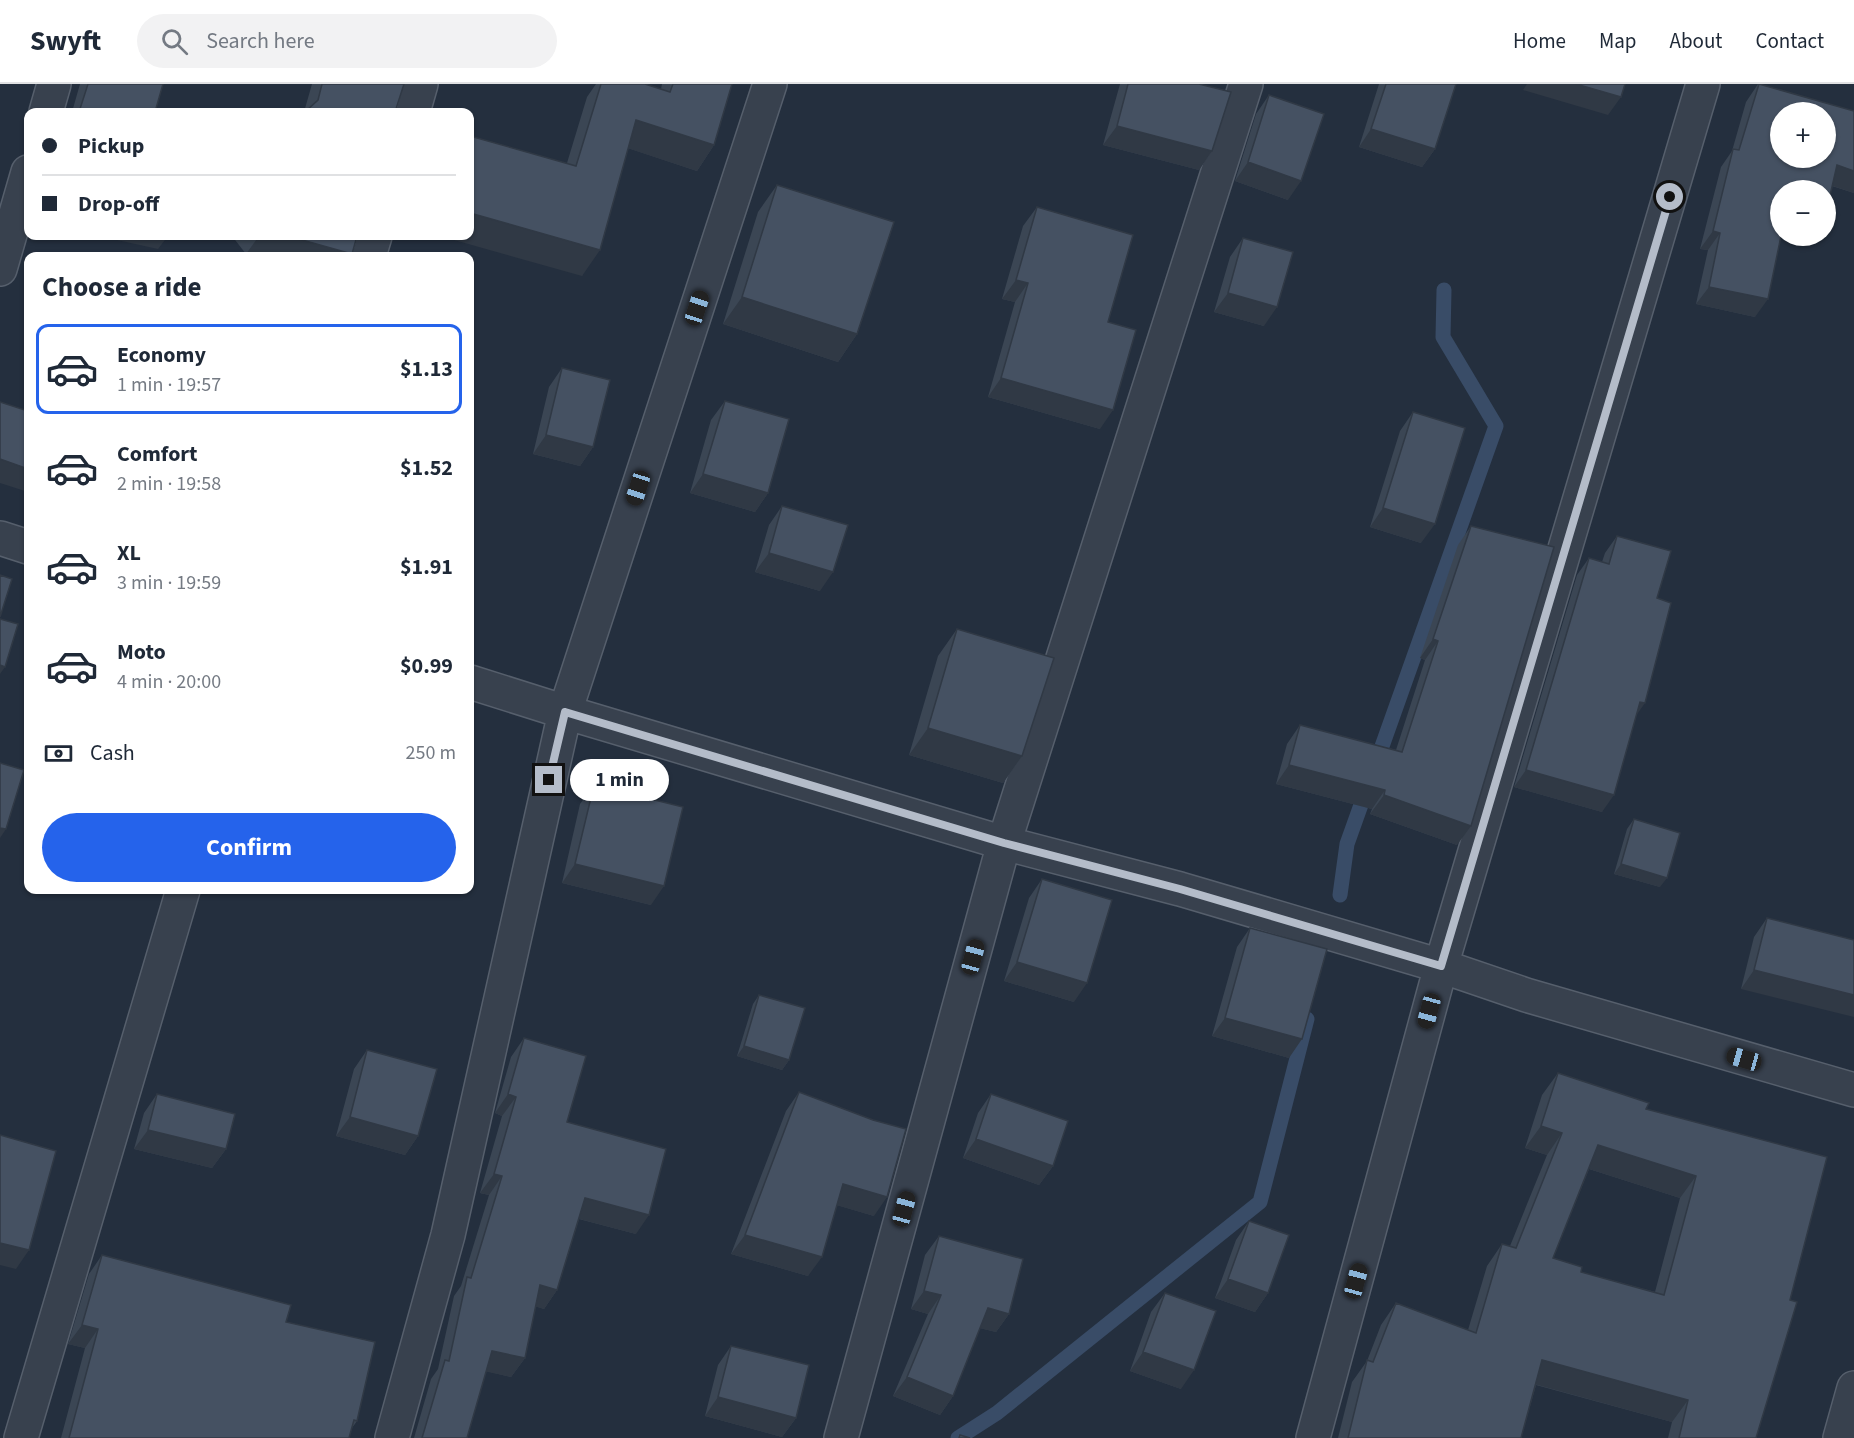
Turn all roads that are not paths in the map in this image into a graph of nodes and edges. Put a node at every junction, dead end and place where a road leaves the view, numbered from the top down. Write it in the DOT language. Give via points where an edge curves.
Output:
graph roads {
  1 [pos="54,84"];
  2 [pos="421,84"];
  3 [pos="770,84"];
  4 [pos="1246,84"];
  5 [pos="1703,84"];
  6 [pos="47,108"];
  7 [pos="413,108"];
  8 [pos="24,186"];
  9 [pos="0,269"];
  10 [pos="0,538"];
  11 [pos="24,546"];
  12 [pos="474,683"];
  13 [pos="565,712"];
  14 [pos="1004,843"];
  15 [pos="182,894"];
  16 [pos="1441,966"];
  17 [pos="1854,1090"];
  18 [pos="1854,1388"];
  19 [pos="21,1438"];
  20 [pos="392,1438"];
  21 [pos="841,1438"];
  22 [pos="1313,1438"];
  23 [pos="1840,1438"];
  1 -- 6 [label="street"];
  2 -- 7 [label="street"];
  3 -- 13 [label="street"];
  4 -- 14 [label="street"];
  5 -- 16 [label="street"];
  8 -- 9 [label="street"];
  10 -- 11 [label="street"];
  12 -- 13 [label="street"];
  13 -- 14 [label="street"];
  13 -- 20 [label="street" via="448,1235"];
  14 -- 16 [label="street" via="1180,889"];
  14 -- 21 [label="street"];
  15 -- 19 [label="street"];
  16 -- 17 [label="street" via="1526,995"];
  16 -- 22 [label="street"];
  18 -- 23 [label="street"];
}
